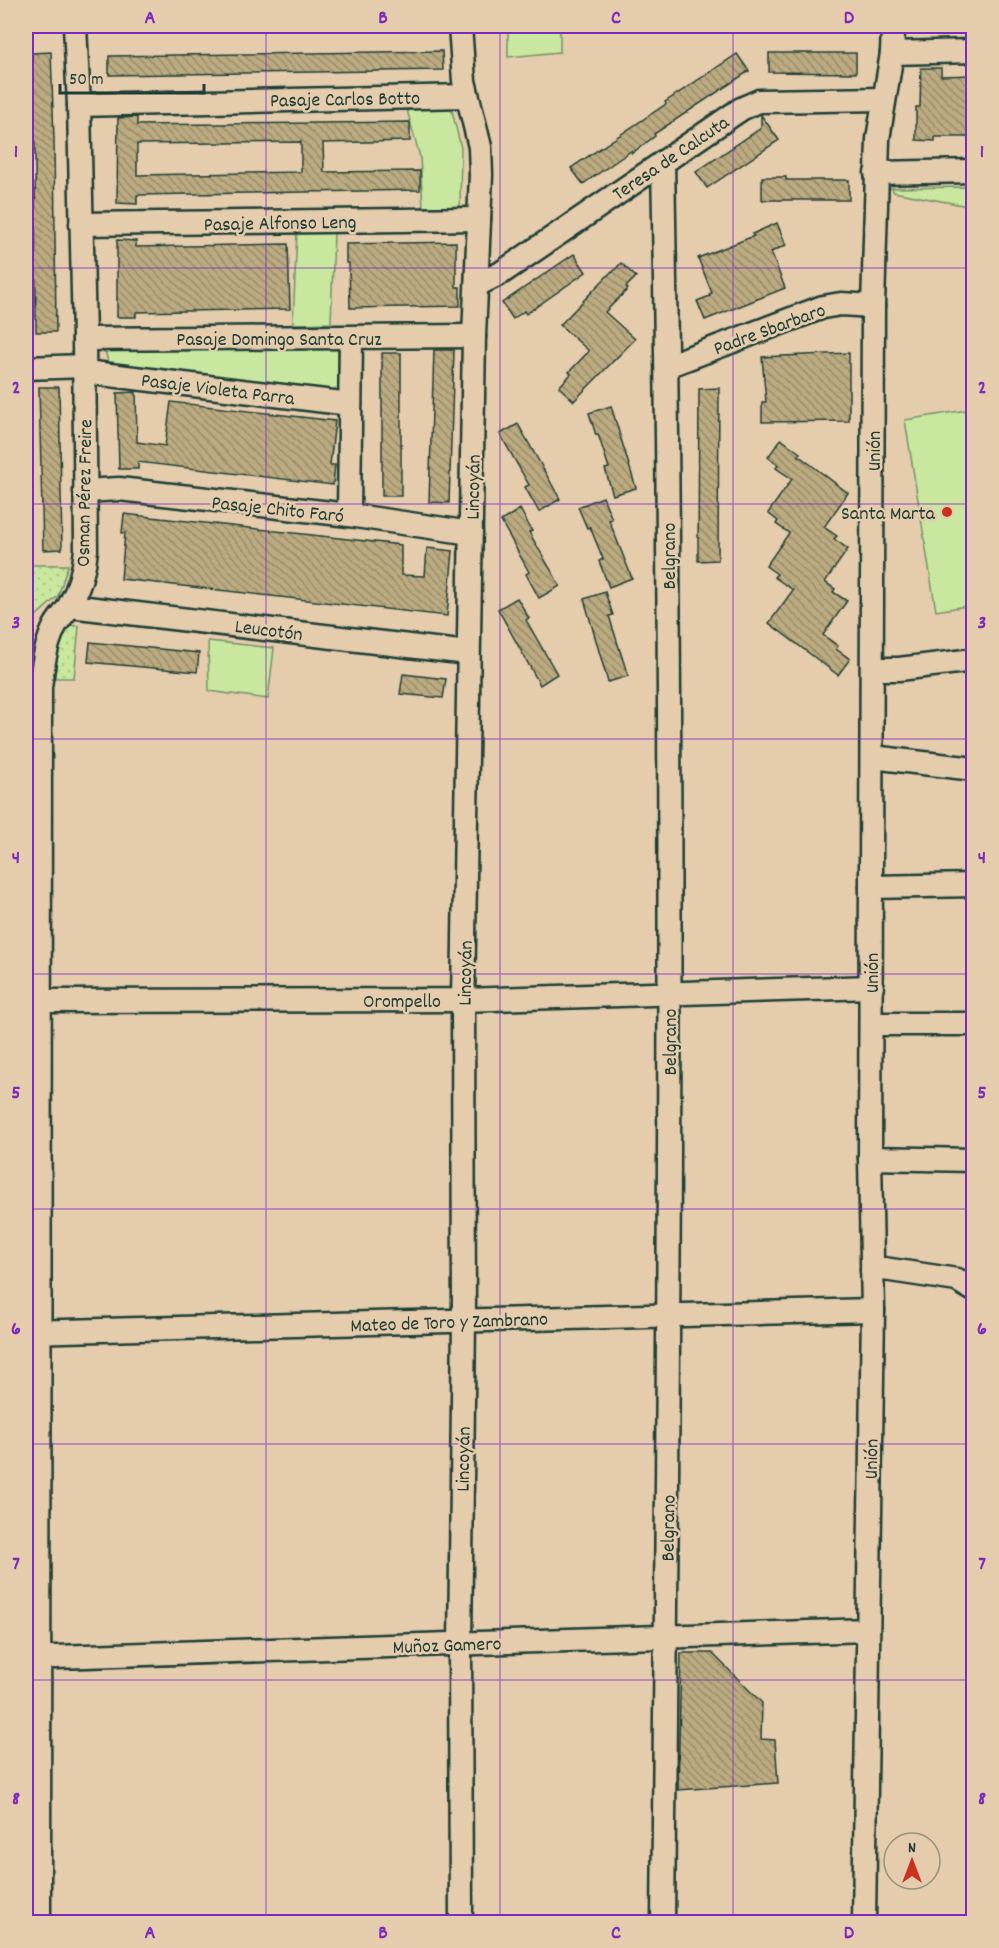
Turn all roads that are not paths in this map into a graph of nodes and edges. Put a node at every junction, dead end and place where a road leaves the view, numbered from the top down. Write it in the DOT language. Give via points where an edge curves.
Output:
graph roads {
  1 [pos="75,26"];
  2 [pos="460,26"];
  3 [pos="893,26"];
  4 [pos="974,51"];
  5 [pos="892,52"];
  6 [pos="467,96"];
  7 [pos="884,99"];
  8 [pos="79,105"];
  9 [pos="663,162"];
  10 [pos="974,171"];
  11 [pos="876,173"];
  12 [pos="478,219"];
  13 [pos="81,224"];
  14 [pos="477,285"];
  15 [pos="873,306"];
  16 [pos="474,336"];
  17 [pos="351,338"];
  18 [pos="84,339"];
  19 [pos="667,366"];
  20 [pos="26,368"];
  21 [pos="85,369"];
  22 [pos="350,404"];
  23 [pos="85,491"];
  24 [pos="349,515"];
  25 [pos="471,533"];
  26 [pos="70,606"];
  27 [pos="468,653"];
  28 [pos="974,660"];
  29 [pos="873,669"];
  30 [pos="33,689"];
  31 [pos="872,757"];
  32 [pos="974,769"];
  33 [pos="974,885"];
  34 [pos="871,887"];
  35 [pos="872,987"];
  36 [pos="669,992"];
  37 [pos="463,1000"];
  38 [pos="40,1001"];
  39 [pos="871,1024"];
  40 [pos="974,1024"];
  41 [pos="870,1158"];
  42 [pos="974,1160"];
  43 [pos="872,1269"];
  44 [pos="974,1290"];
  45 [pos="873,1310"];
  46 [pos="669,1315"];
  47 [pos="464,1320"];
  48 [pos="33,1332"];
  49 [pos="868,1630"];
  50 [pos="666,1637"];
  51 [pos="460,1644"];
  52 [pos="33,1658"];
  53 [pos="39,1923"];
  54 [pos="461,1923"];
  55 [pos="663,1923"];
  56 [pos="864,1923"];
  1 -- 8 [label="street, Osman Pérez Freire"];
  2 -- 6 [label="street, Lincoyán"];
  3 -- 5 [label="street, Unión"];
  4 -- 5 [label="street"];
  5 -- 7 [label="street, Unión"];
  6 -- 8 [label="street, Pasaje Carlos Botto"];
  6 -- 12 [label="street, Lincoyán" via="480,147"];
  7 -- 9 [label="street, Teresa de Calcuta" via="759,101"];
  7 -- 11 [label="street, Unión"];
  8 -- 13 [label="street, Osman Pérez Freire"];
  9 -- 14 [label="street, Teresa de Calcuta"];
  9 -- 19 [label="street, Belgrano"];
  10 -- 11 [label="street"];
  11 -- 15 [label="street, Unión"];
  12 -- 13 [label="street, Pasaje Alfonso Leng"];
  12 -- 14 [label="street, Lincoyán"];
  13 -- 18 [label="street, Osman Pérez Freire"];
  14 -- 16 [label="street, Lincoyán"];
  15 -- 19 [label="street, Padre Sbarbaro" via="823,307"];
  15 -- 29 [label="street, Unión"];
  16 -- 17 [label="street, Pasaje Domingo Santa Cruz"];
  16 -- 25 [label="street, Lincoyán"];
  17 -- 18 [label="street, Pasaje Domingo Santa Cruz"];
  17 -- 22 [label="street"];
  18 -- 21 [label="street, Osman Pérez Freire"];
  19 -- 36 [label="street, Belgrano"];
  20 -- 21 [label="street, Pasaje Violeta Parra"];
  21 -- 22 [label="street, Pasaje Violeta Parra"];
  21 -- 23 [label="street, Osman Pérez Freire"];
  22 -- 24 [label="street"];
  23 -- 24 [label="street, Pasaje Chito Faró" via="119,489"];
  23 -- 26 [label="street, Osman Pérez Freire" via="84,568"];
  24 -- 25 [label="street, Pasaje Chito Faró"];
  25 -- 27 [label="street, Lincoyán"];
  26 -- 27 [label="street, Leucotón"];
  26 -- 30 [label="street, Osman Pérez Freire" via="55,626"];
  27 -- 37 [label="street, Lincoyán"];
  28 -- 29 [label="street"];
  29 -- 31 [label="street, Unión"];
  30 -- 38 [label="street, Osman Pérez Freire"];
  31 -- 32 [label="street"];
  31 -- 34 [label="street, Unión"];
  33 -- 34 [label="street"];
  34 -- 35 [label="street, Unión"];
  35 -- 36 [label="street, Orompello"];
  35 -- 39 [label="street, Unión"];
  36 -- 37 [label="street, Orompello"];
  36 -- 46 [label="street, Belgrano"];
  37 -- 38 [label="street, Orompello"];
  37 -- 47 [label="street, Lincoyán"];
  38 -- 48 [label="street, Osman Pérez Freire"];
  39 -- 40 [label="street"];
  39 -- 41 [label="street, Unión"];
  41 -- 42 [label="street"];
  41 -- 43 [label="street, Unión"];
  43 -- 44 [label="street" via="957,1280"];
  43 -- 45 [label="street, Unión"];
  45 -- 46 [label="street, Mateo de Toro y Zambrano"];
  45 -- 49 [label="street, Unión"];
  46 -- 47 [label="street, Mateo de Toro y Zambrano"];
  46 -- 50 [label="street, Belgrano"];
  47 -- 48 [label="street, Mateo de Toro y Zambrano"];
  47 -- 51 [label="street, Lincoyán"];
  48 -- 52 [label="street, Osman Pérez Freire"];
  49 -- 50 [label="street, Muñoz Gamero"];
  49 -- 56 [label="street, Unión"];
  50 -- 51 [label="street, Muñoz Gamero"];
  50 -- 55 [label="street, Belgrano"];
  51 -- 52 [label="street, Muñoz Gamero"];
  51 -- 54 [label="street, Lincoyán"];
  52 -- 53 [label="street, Osman Pérez Freire"];
}
